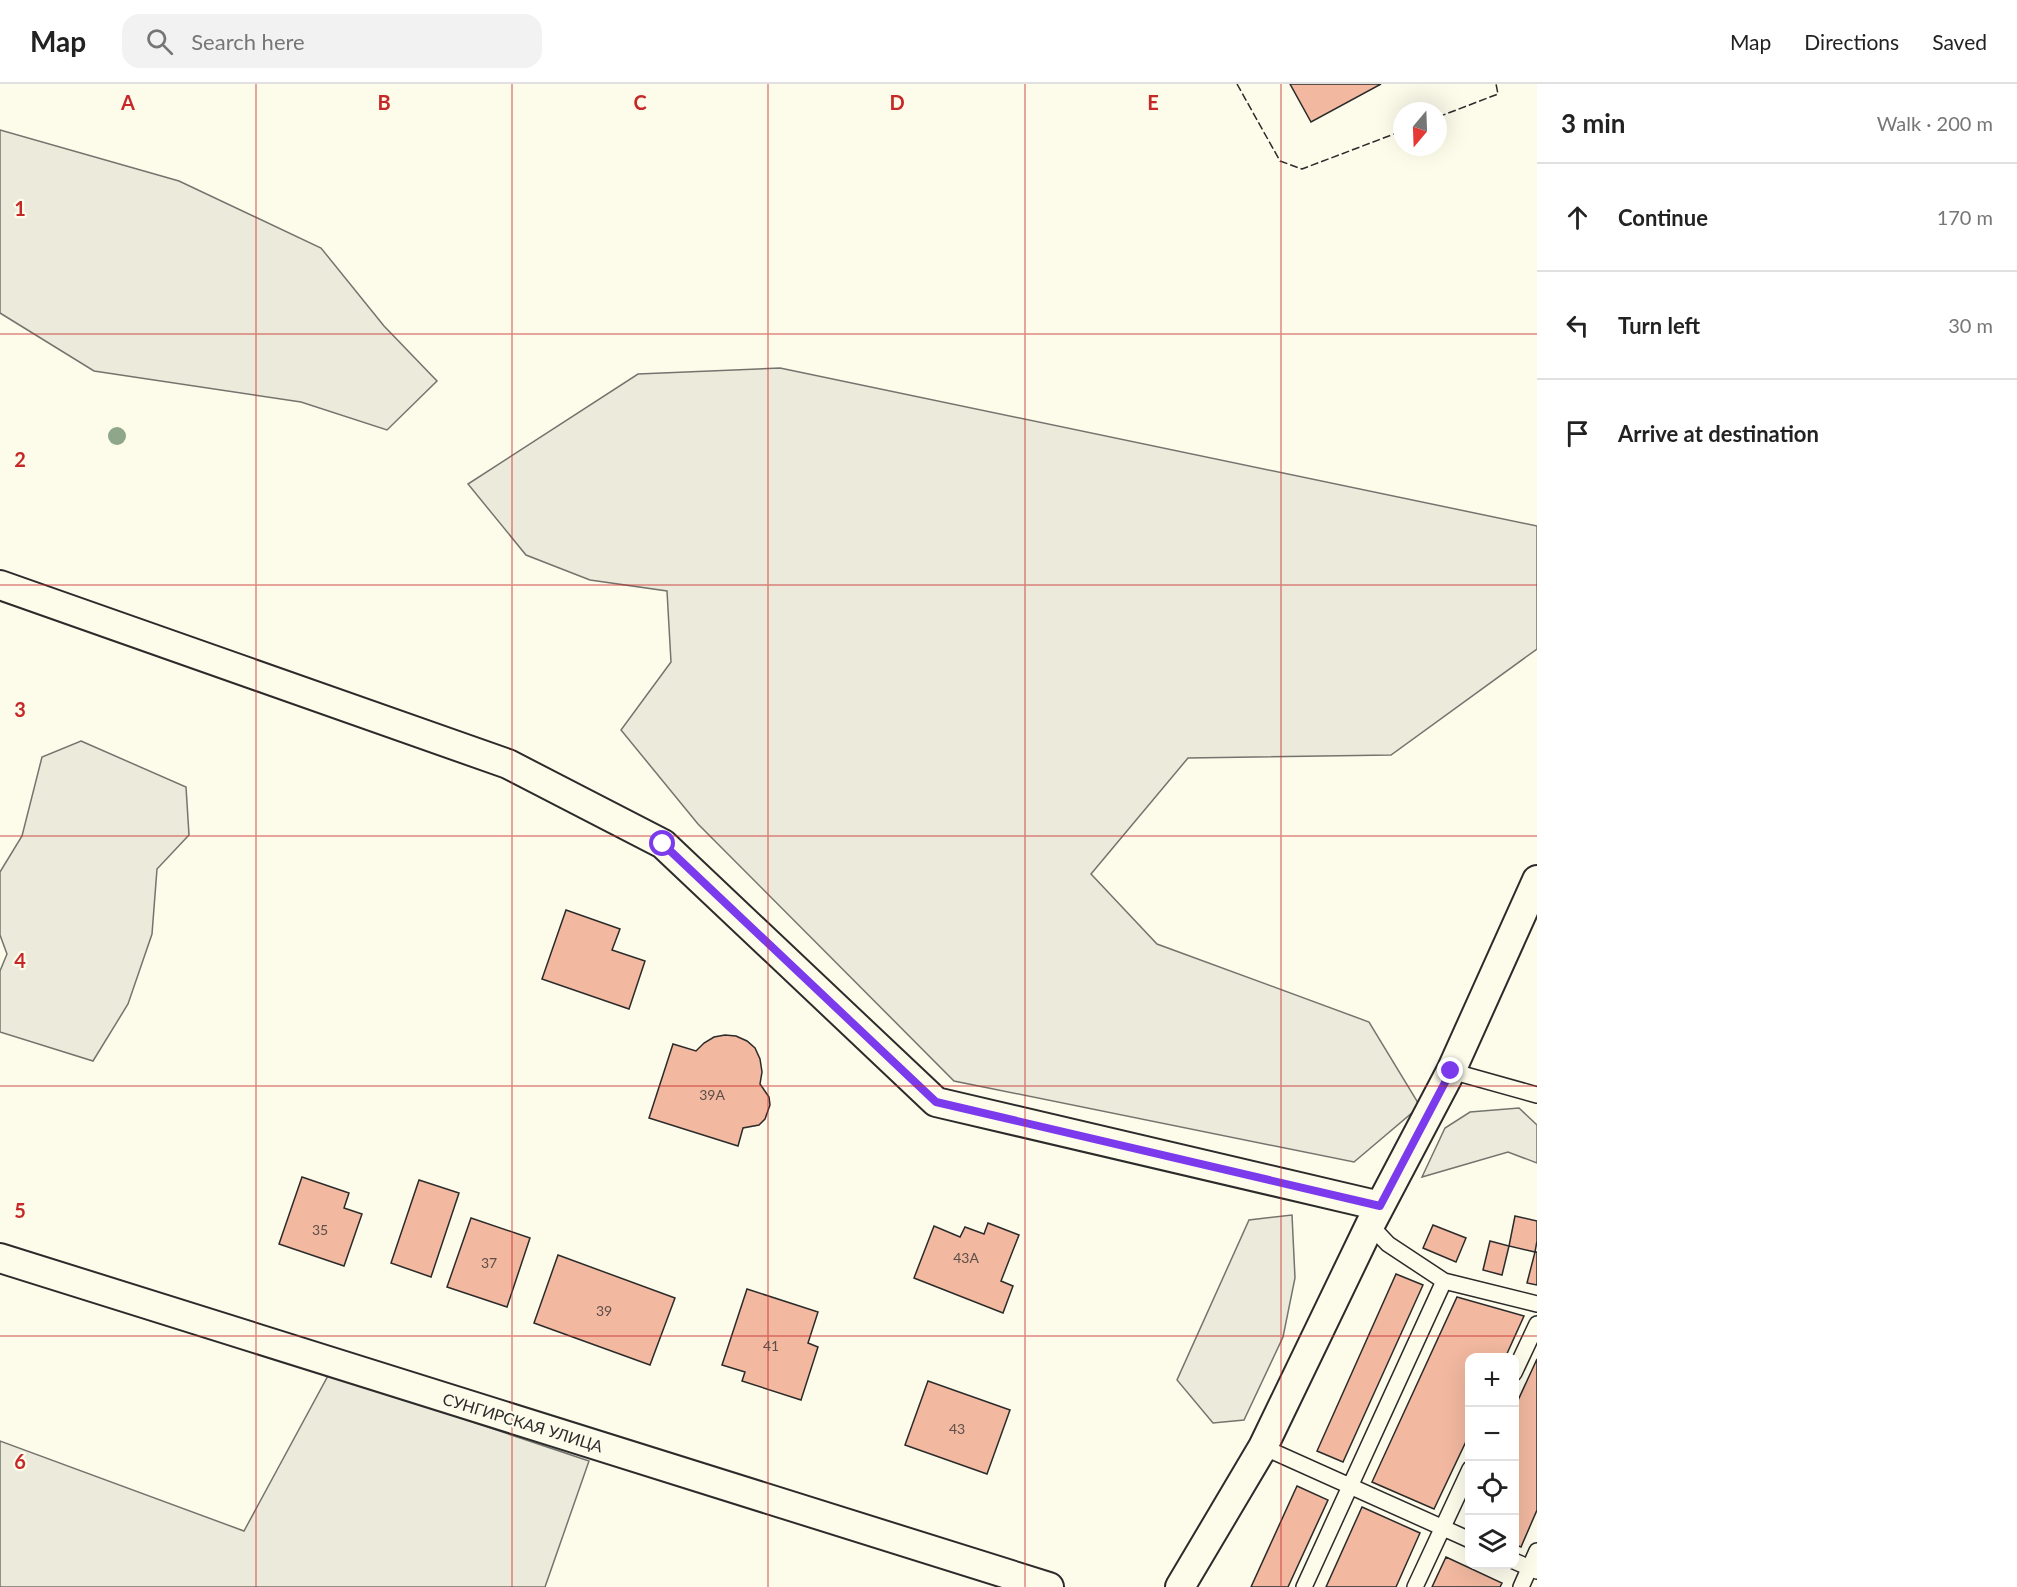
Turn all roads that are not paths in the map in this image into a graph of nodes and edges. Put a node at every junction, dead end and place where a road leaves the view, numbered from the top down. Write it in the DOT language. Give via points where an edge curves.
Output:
graph roads {
  1 [pos="0,585"];
  2 [pos="1537,880"];
  3 [pos="1451,1071"];
  4 [pos="1537,1095"];
  5 [pos="1375,1216"];
  6 [pos="0,1258"];
  7 [pos="1444,1281"];
  8 [pos="1537,1304"];
  9 [pos="1537,1324"];
  10 [pos="1519,1364"];
  11 [pos="1263,1447"];
  12 [pos="1465,1479"];
  13 [pos="1351,1485"];
  14 [pos="1442,1527"];
  15 [pos="1465,1538"];
  16 [pos="1537,1551"];
  17 [pos="1519,1563"];
  18 [pos="1533,1570"];
  19 [pos="1048,1586"];
  20 [pos="1180,1587"];
  21 [pos="1304,1587"];
  22 [pos="1415,1587"];
  23 [pos="1521,1587"];
  1 -- 5 [label="street" via="507,764 663,844 936,1102"];
  2 -- 3 [label="street"];
  3 -- 4 [label="lane"];
  3 -- 5 [label="street"];
  5 -- 7 [label="lane" via="1388,1244"];
  5 -- 11 [label="street"];
  6 -- 19 [label="street, СУНГИРСКАЯ УЛИЦА"];
  7 -- 8 [label="lane"];
  7 -- 13 [label="lane"];
  9 -- 10 [label="lane"];
  11 -- 13 [label="lane"];
  11 -- 20 [label="street"];
  12 -- 14 [label="lane"];
  13 -- 14 [label="lane"];
  13 -- 21 [label="lane"];
  14 -- 15 [label="lane"];
  14 -- 22 [label="lane"];
  16 -- 18 [label="lane"];
  17 -- 18 [label="lane"];
  18 -- 23 [label="lane"];
}
